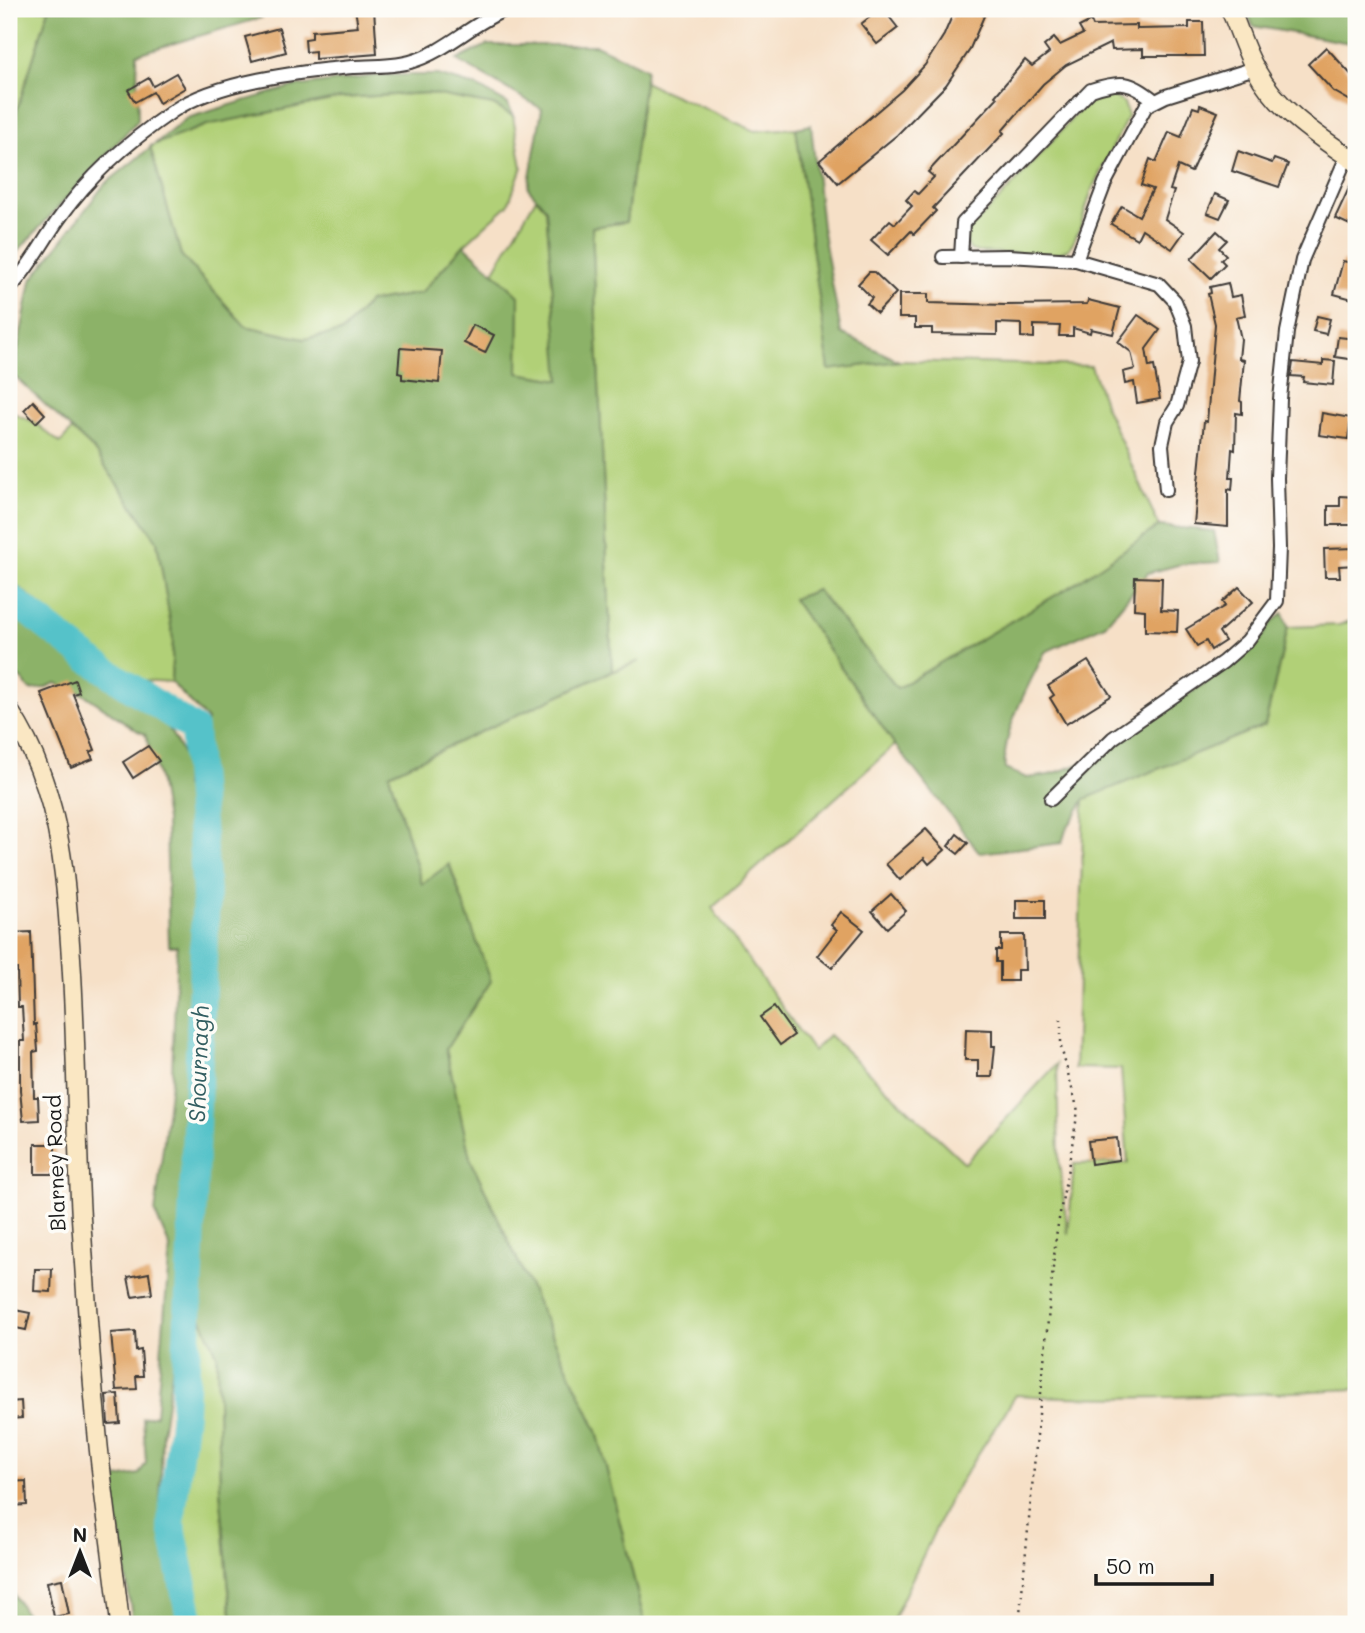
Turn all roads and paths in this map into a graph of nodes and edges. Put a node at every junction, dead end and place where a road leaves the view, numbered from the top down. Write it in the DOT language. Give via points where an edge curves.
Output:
graph roads {
  1 [pos="507,9"];
  2 [pos="1230,9"];
  3 [pos="1255,68"];
  4 [pos="1155,101"];
  5 [pos="1351,159"];
  6 [pos="943,257"];
  7 [pos="961,257"];
  8 [pos="1076,260"];
  9 [pos="9,289"];
  10 [pos="1166,490"];
  11 [pos="9,710"];
  12 [pos="1051,799"];
  13 [pos="1061,1016"];
  14 [pos="120,1624"];
  15 [pos="1019,1624"];
  1 -- 9 [label="street" via="409,62 255,81 174,110 95,176"];
  2 -- 3 [label="main road"];
  3 -- 4 [label="street"];
  3 -- 5 [label="main road" via="1282,106"];
  4 -- 7 [label="street" via="1139,87 1113,83 1091,90 963,223"];
  4 -- 8 [label="street" via="1146,106 1105,183"];
  5 -- 12 [label="street" via="1302,260 1287,332 1277,478 1277,601 1231,655 1113,738"];
  6 -- 7 [label="street"];
  7 -- 8 [label="street"];
  8 -- 10 [label="street" via="1159,284 1175,301 1185,326 1188,362 1162,445"];
  11 -- 14 [label="main road, Blarney Road" via="44,781 65,867 86,1300"];
  13 -- 15 [label="path" via="1061,1047 1078,1111 1056,1236"];
}
